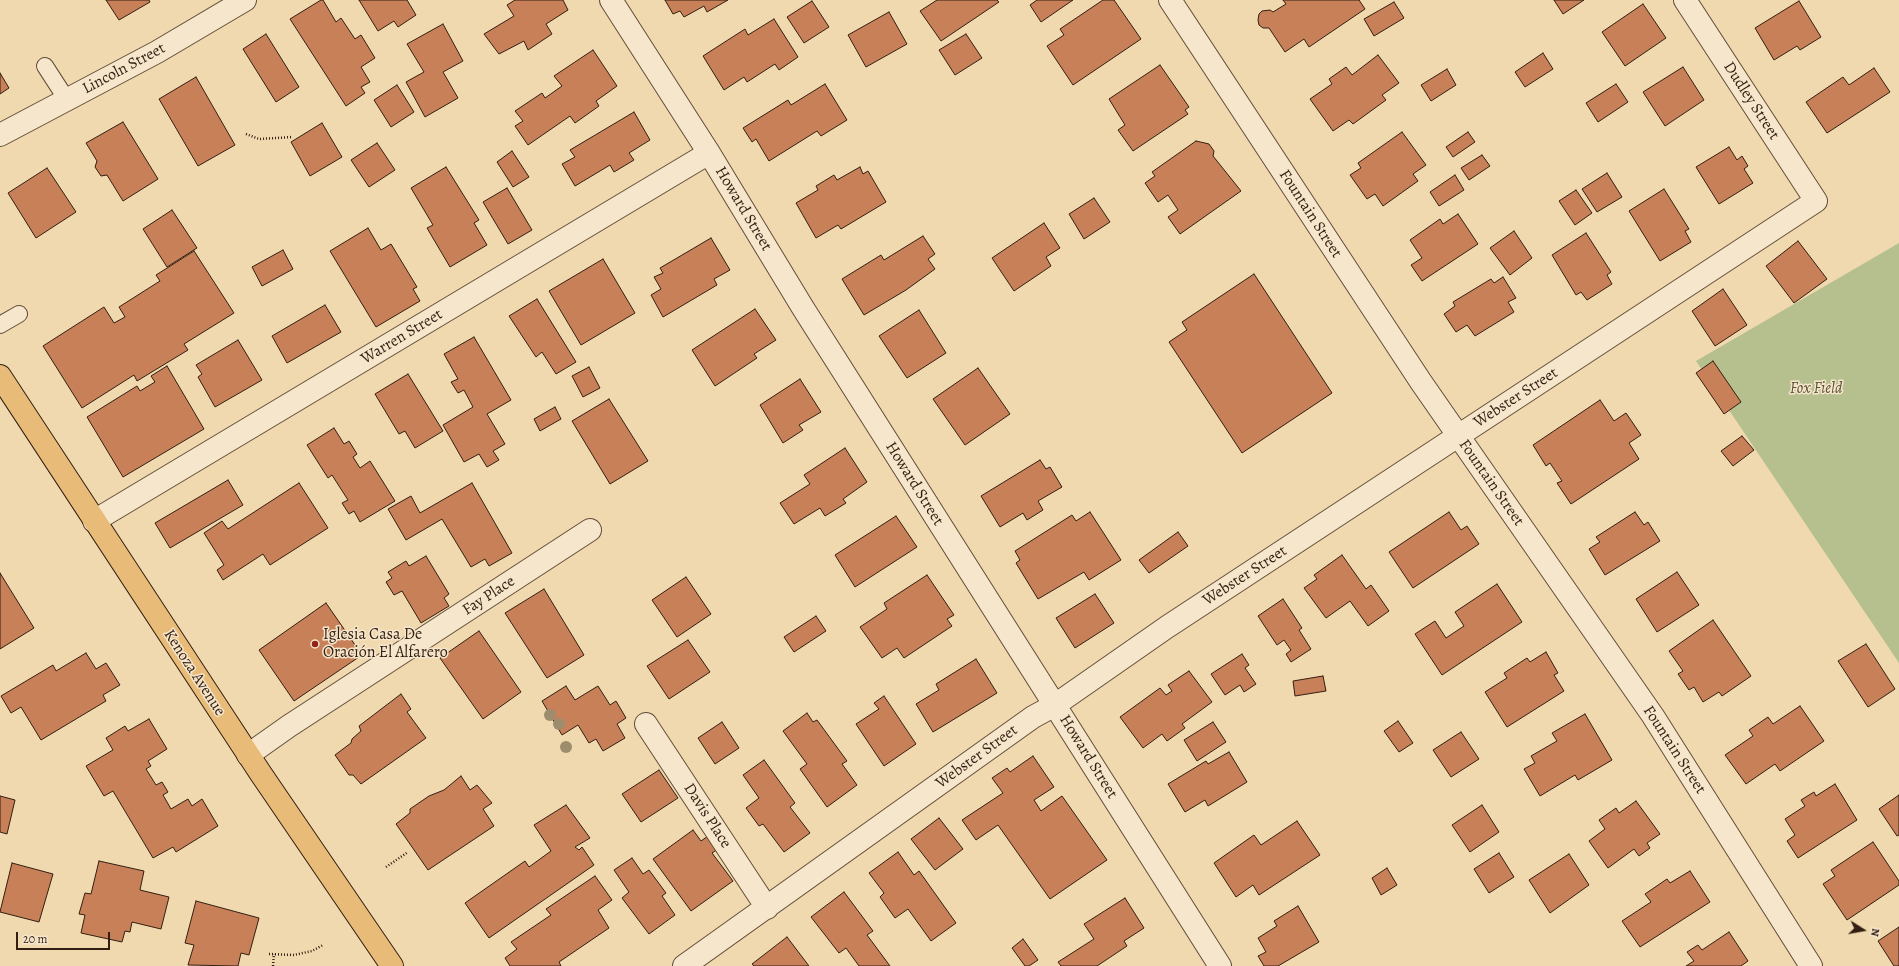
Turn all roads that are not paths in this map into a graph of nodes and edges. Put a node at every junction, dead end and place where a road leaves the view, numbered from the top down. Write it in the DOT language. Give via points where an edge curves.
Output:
graph roads {
  1 [pos="245,0"];
  2 [pos="612,0"];
  3 [pos="1170,0"];
  4 [pos="1685,0"];
  5 [pos="45,66"];
  6 [pos="67,100"];
  7 [pos="0,135"];
  8 [pos="710,153"];
  9 [pos="1816,201"];
  10 [pos="19,314"];
  11 [pos="0,325"];
  12 [pos="3,387"];
  13 [pos="1458,436"];
  14 [pos="94,521"];
  15 [pos="590,530"];
  16 [pos="1055,705"];
  17 [pos="646,724"];
  18 [pos="248,755"];
  19 [pos="767,908"];
  20 [pos="392,966"];
  21 [pos="684,966"];
  22 [pos="1220,966"];
  23 [pos="1812,966"];
  1 -- 6 [label="street, Lincoln Street" via="157,52"];
  2 -- 8 [label="street, Howard Street"];
  3 -- 13 [label="street, Fountain Street"];
  4 -- 9 [label="street, Dudley Street"];
  5 -- 6 [label="lane"];
  6 -- 7 [label="street, Lincoln Street"];
  8 -- 14 [label="street, Warren Street"];
  8 -- 16 [label="street, Howard Street" via="803,308"];
  9 -- 13 [label="street, Webster Street"];
  10 -- 11 [label="lane"];
  12 -- 14 [label="main road, Kenoza Avenue"];
  13 -- 16 [label="street, Webster Street" via="1167,627"];
  13 -- 23 [label="street, Fountain Street" via="1653,716"];
  14 -- 18 [label="main road, Kenoza Avenue"];
  15 -- 18 [label="street, Fay Place" via="288,726"];
  16 -- 19 [label="street, Webster Street" via="1033,717"];
  16 -- 22 [label="street, Howard Street"];
  17 -- 19 [label="street, Davis Place"];
  18 -- 20 [label="main road, Kenoza Avenue"];
  19 -- 21 [label="street, Webster Street"];
}
